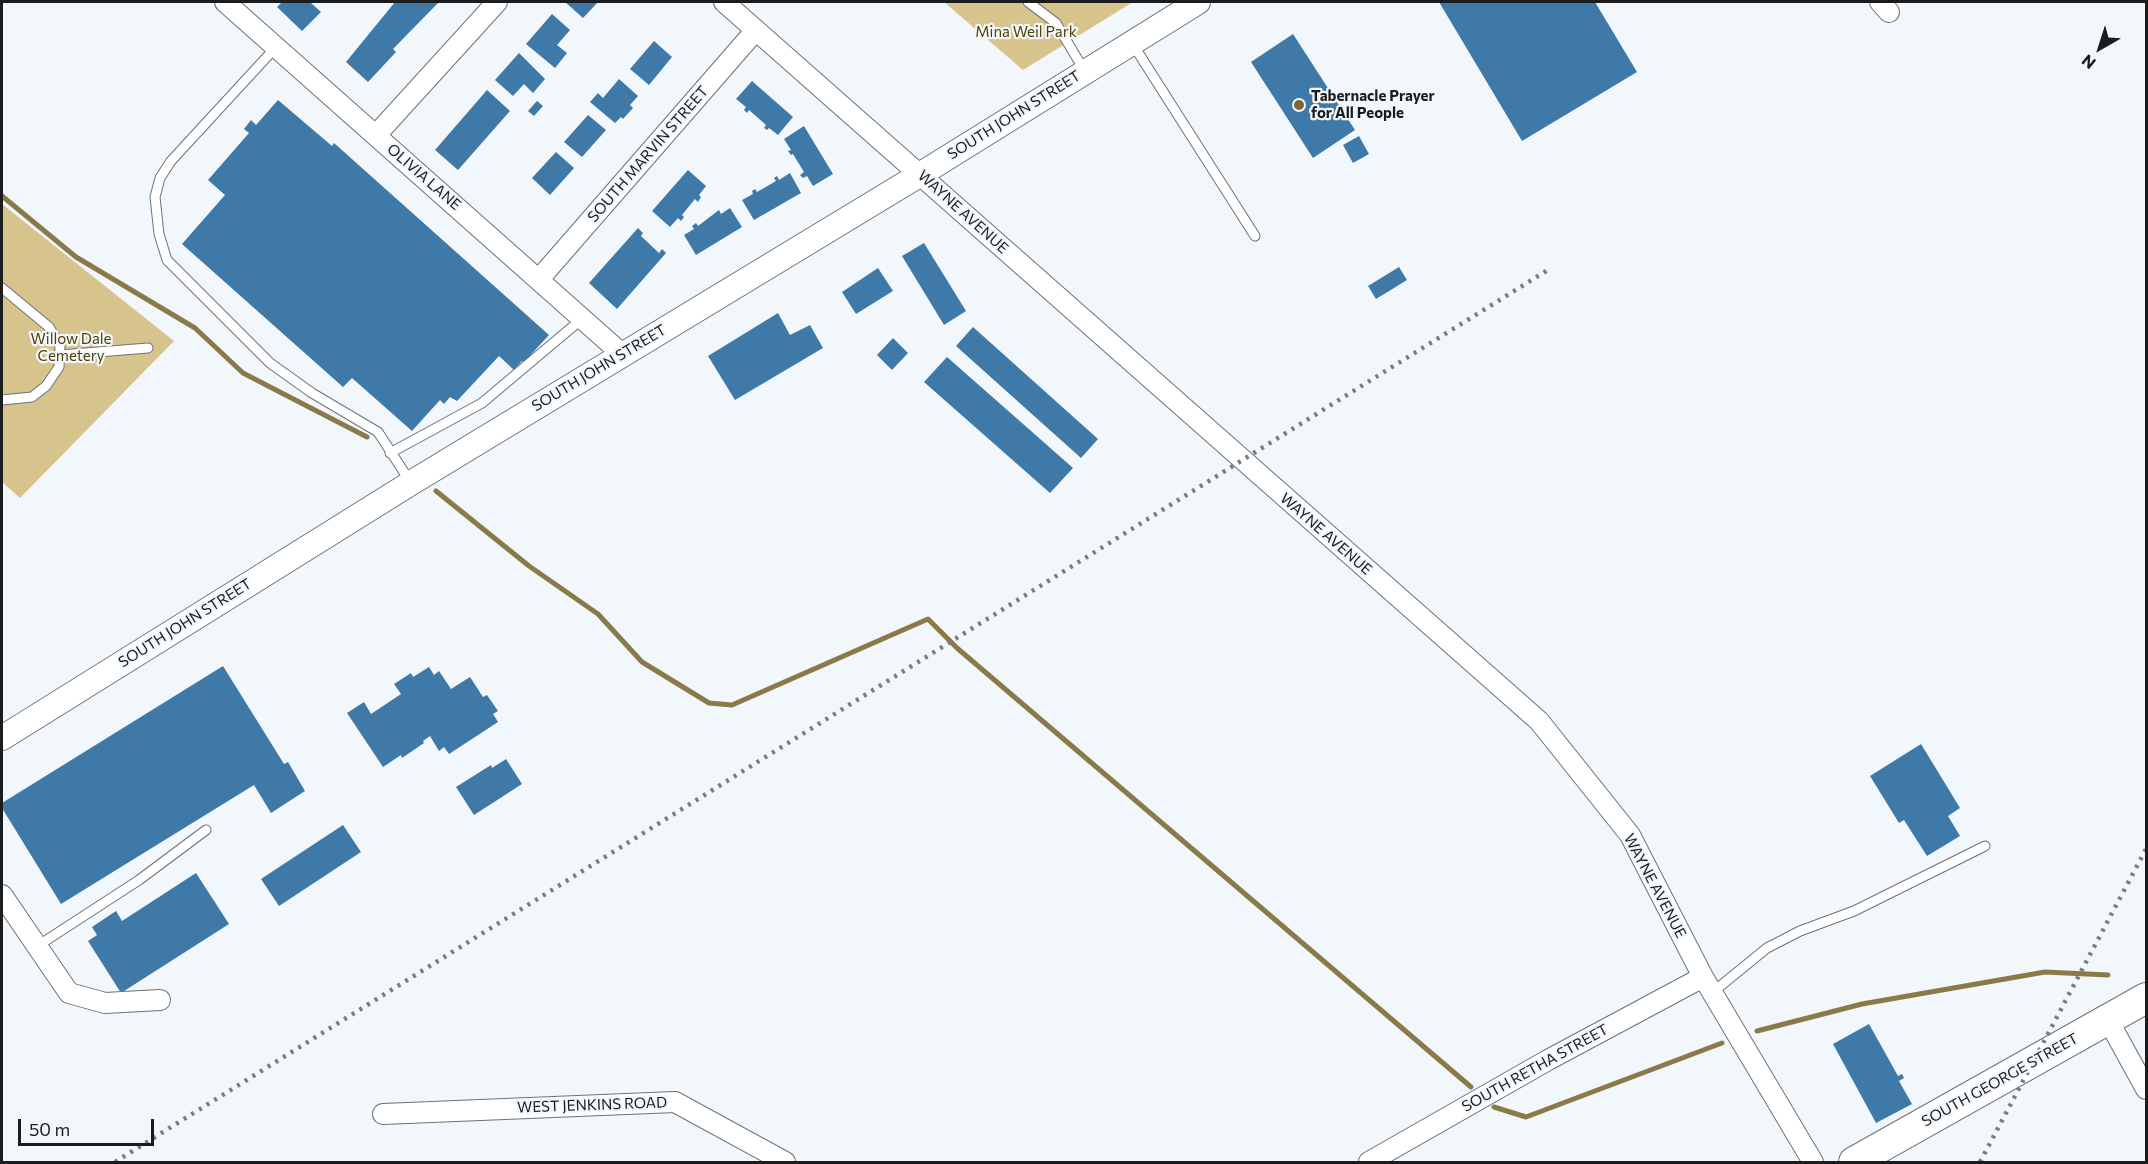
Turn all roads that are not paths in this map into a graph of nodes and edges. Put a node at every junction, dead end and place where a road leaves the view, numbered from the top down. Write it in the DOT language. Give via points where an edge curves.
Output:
graph roads {
  1 [pos="225,2"];
  2 [pos="497,2"];
  3 [pos="724,2"];
  4 [pos="1028,2"];
  5 [pos="1198,2"];
  6 [pos="756,30"];
  7 [pos="1131,42"];
  8 [pos="276,47"];
  9 [pos="1084,70"];
  10 [pos="376,135"];
  11 [pos="921,174"];
  12 [pos="1255,236"];
  13 [pos="540,278"];
  14 [pos="2,288"];
  15 [pos="583,318"];
  16 [pos="148,348"];
  17 [pos="622,354"];
  18 [pos="60,355"];
  19 [pos="2,400"];
  20 [pos="390,453"];
  21 [pos="411,483"];
  22 [pos="2,738"];
  23 [pos="206,830"];
  24 [pos="1985,846"];
  25 [pos="2,895"];
  26 [pos="36,947"];
  27 [pos="1708,985"];
  28 [pos="2146,998"];
  29 [pos="160,1000"];
  30 [pos="2108,1020"];
  31 [pos="2146,1089"];
  32 [pos="383,1114"];
  33 [pos="785,1162"];
  34 [pos="1369,1162"];
  35 [pos="1813,1162"];
  36 [pos="1854,1162"];
  1 -- 8 [label="street, OLIVIA LANE"];
  2 -- 10 [label="street"];
  3 -- 6 [label="street, WAYNE AVENUE"];
  4 -- 9 [label="lane" via="1056,23"];
  5 -- 7 [label="street, SOUTH JOHN STREET"];
  6 -- 11 [label="street, WAYNE AVENUE"];
  6 -- 13 [label="street, SOUTH MARVIN STREET"];
  7 -- 9 [label="street, SOUTH JOHN STREET"];
  7 -- 12 [label="lane"];
  8 -- 10 [label="street, OLIVIA LANE"];
  8 -- 20 [label="lane" via="171,160 155,197 159,234 167,260 262,355 312,393 378,432"];
  9 -- 11 [label="street, SOUTH JOHN STREET"];
  10 -- 13 [label="street, OLIVIA LANE"];
  11 -- 17 [label="street, SOUTH JOHN STREET"];
  11 -- 27 [label="street, WAYNE AVENUE" via="1539,721 1630,835"];
  13 -- 15 [label="street, OLIVIA LANE"];
  14 -- 18 [label="lane" via="49,327 60,346"];
  15 -- 17 [label="street, OLIVIA LANE"];
  15 -- 20 [label="lane" via="482,403"];
  16 -- 18 [label="lane"];
  17 -- 21 [label="street, SOUTH JOHN STREET"];
  18 -- 19 [label="lane" via="59,367 33,397"];
  20 -- 21 [label="lane"];
  21 -- 22 [label="street, SOUTH JOHN STREET"];
  23 -- 26 [label="lane" via="139,880"];
  24 -- 27 [label="lane" via="1854,911 1800,931"];
  25 -- 26 [label="street"];
  26 -- 29 [label="street" via="69,993 105,1003"];
  27 -- 34 [label="street, SOUTH RETHA STREET" via="1548,1060"];
  27 -- 35 [label="street, WAYNE AVENUE"];
  28 -- 30 [label="main road, SOUTH GEORGE STREET"];
  30 -- 31 [label="street"];
  30 -- 36 [label="main road, SOUTH GEORGE STREET"];
  32 -- 33 [label="street, WEST JENKINS ROAD" via="675,1102"];
}
